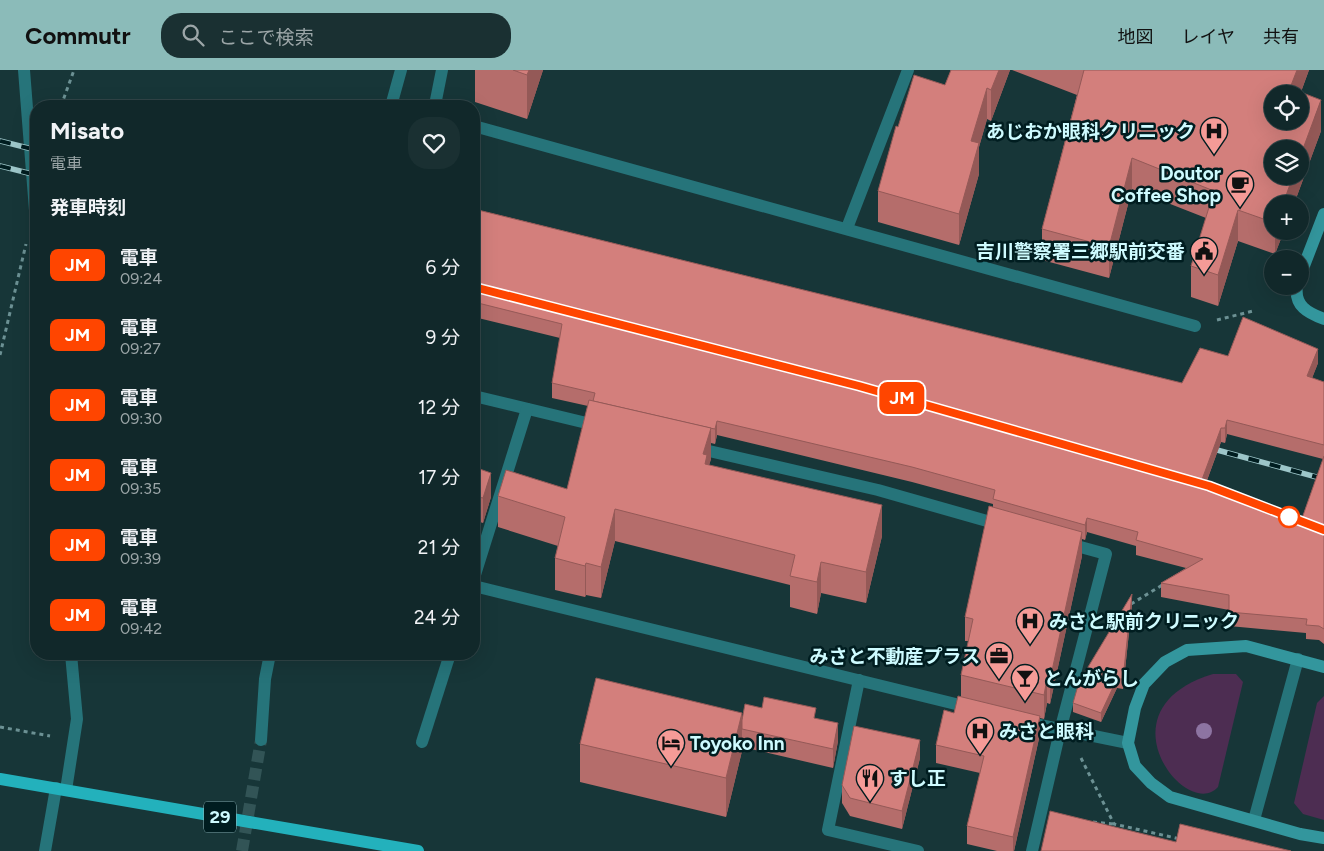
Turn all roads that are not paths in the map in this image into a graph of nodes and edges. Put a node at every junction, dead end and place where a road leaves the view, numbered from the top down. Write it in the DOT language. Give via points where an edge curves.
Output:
graph roads {
  1 [pos="24,70"];
  2 [pos="401,70"];
  3 [pos="442,70"];
  4 [pos="908,70"];
  5 [pos="393,100"];
  6 [pos="436,100"];
  7 [pos="480,128"];
  8 [pos="30,152"];
  9 [pos="1324,214"];
  10 [pos="847,228"];
  11 [pos="1309,253"];
  12 [pos="1297,295"];
  13 [pos="1324,319"];
  14 [pos="1195,326"];
  15 [pos="480,397"];
  16 [pos="527,409"];
  17 [pos="612,429"];
  18 [pos="688,446"];
  19 [pos="1014,528"];
  20 [pos="1050,538"];
  21 [pos="480,559"];
  22 [pos="480,587"];
  23 [pos="1298,659"];
  24 [pos="72,660"];
  25 [pos="269,660"];
  26 [pos="448,660"];
  27 [pos="1324,667"];
  28 [pos="859,680"];
  29 [pos="986,712"];
  30 [pos="1014,719"];
  31 [pos="1060,731"];
  32 [pos="261,740"];
  33 [pos="422,742"];
  34 [pos="1128,743"];
  35 [pos="0,779"];
  36 [pos="61,789"];
  37 [pos="1254,820"];
  38 [pos="1324,838"];
  39 [pos="45,851"];
  40 [pos="418,851"];
  41 [pos="918,851"];
  42 [pos="1032,851"];
  1 -- 8 [label="street"];
  2 -- 5 [label="street"];
  3 -- 6 [label="street"];
  4 -- 10 [label="street"];
  7 -- 10 [label="street"];
  9 -- 11 [label="street"];
  10 -- 14 [label="street"];
  12 -- 13 [label="street" via="1302,308"];
  15 -- 16 [label="street"];
  16 -- 17 [label="street"];
  16 -- 21 [label="street"];
  18 -- 19 [label="street" via="878,490"];
  20 -- 31 [label="street" via="1106,554"];
  22 -- 28 [label="street"];
  23 -- 27 [label="street"];
  23 -- 34 [label="street" via="1246,646 1187,650 1165,662 1144,684"];
  23 -- 37 [label="street"];
  24 -- 36 [label="street" via="77,719"];
  25 -- 32 [label="street"];
  26 -- 33 [label="street"];
  28 -- 29 [label="street"];
  28 -- 41 [label="street" via="828,830"];
  30 -- 31 [label="street"];
  31 -- 34 [label="street"];
  31 -- 42 [label="street"];
  34 -- 37 [label="street" via="1135,766 1170,797"];
  35 -- 36 [label="main road, 29"];
  36 -- 39 [label="street"];
  36 -- 40 [label="main road, 29"];
  37 -- 38 [label="street"];
}
